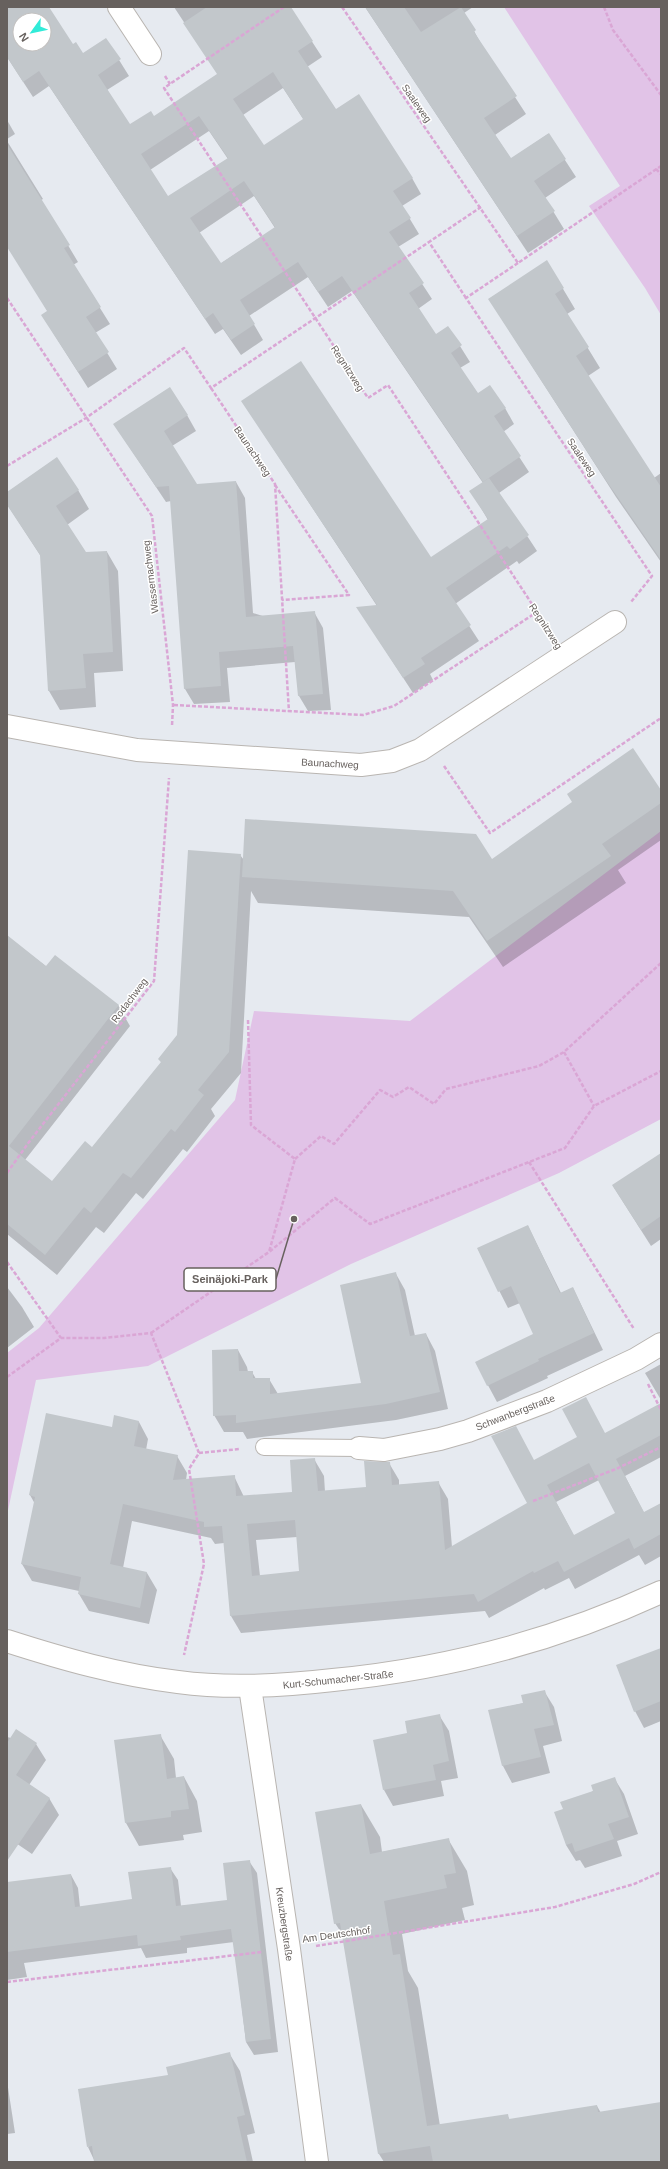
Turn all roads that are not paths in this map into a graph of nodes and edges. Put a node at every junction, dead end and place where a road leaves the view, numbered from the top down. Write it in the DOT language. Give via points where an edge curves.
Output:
graph roads {
  1 [pos="119,7"];
  2 [pos="150,54"];
  3 [pos="615,622"];
  4 [pos="7,726"];
  5 [pos="654,1348"];
  6 [pos="264,1447"];
  7 [pos="359,1448"];
  8 [pos="661,1592"];
  9 [pos="7,1641"];
  10 [pos="250,1687"];
  11 [pos="316,2162"];
  1 -- 2 [label="street"];
  3 -- 4 [label="street, Baunachweg" via="429,745 392,761 361,765 137,750"];
  5 -- 7 [label="street, Schwanbergstraße" via="547,1401 468,1431 384,1450"];
  6 -- 7 [label="lane"];
  8 -- 10 [label="street, Kurt-Schumacher-Straße" via="588,1623 451,1663 373,1676"];
  9 -- 10 [label="street, Kurt-Schumacher-Straße" via="68,1660 119,1672 178,1682"];
  10 -- 11 [label="street, Kreuzbergstraße" via="289,1949"];
}
